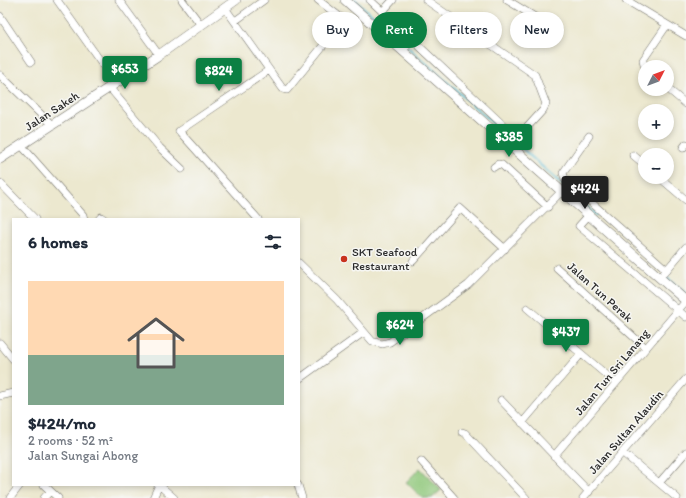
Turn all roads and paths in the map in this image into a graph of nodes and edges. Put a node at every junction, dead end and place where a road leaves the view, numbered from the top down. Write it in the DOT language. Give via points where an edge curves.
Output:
graph roads {
  1 [pos="57,0"];
  2 [pos="119,0"];
  3 [pos="182,0"];
  4 [pos="236,0"];
  5 [pos="264,0"];
  6 [pos="318,0"];
  7 [pos="345,0"];
  8 [pos="370,0"];
  9 [pos="393,0"];
  10 [pos="426,0"];
  11 [pos="507,0"];
  12 [pos="626,0"];
  13 [pos="225,8"];
  14 [pos="384,11"];
  15 [pos="527,12"];
  16 [pos="0,16"];
  17 [pos="371,19"];
  18 [pos="235,21"];
  19 [pos="201,25"];
  20 [pos="667,25"];
  21 [pos="686,36"];
  22 [pos="411,48"];
  23 [pos="411,48"];
  24 [pos="159,55"];
  25 [pos="646,60"];
  26 [pos="31,62"];
  27 [pos="433,68"];
  28 [pos="269,70"];
  29 [pos="0,75"];
  30 [pos="112,85"];
  31 [pos="674,94"];
  32 [pos="464,96"];
  33 [pos="686,104"];
  34 [pos="488,118"];
  35 [pos="52,125"];
  36 [pos="589,136"];
  37 [pos="517,138"];
  38 [pos="21,145"];
  39 [pos="511,145"];
  40 [pos="633,155"];
  41 [pos="0,159"];
  42 [pos="638,159"];
  43 [pos="494,168"];
  44 [pos="182,169"];
  45 [pos="0,183"];
  46 [pos="667,184"];
  47 [pos="562,192"];
  48 [pos="686,200"];
  49 [pos="548,207"];
  50 [pos="588,216"];
  51 [pos="34,218"];
  52 [pos="83,218"];
  53 [pos="257,218"];
  54 [pos="686,247"];
  55 [pos="506,249"];
  56 [pos="412,262"];
  57 [pos="300,264"];
  58 [pos="557,268"];
  59 [pos="667,270"];
  60 [pos="660,279"];
  61 [pos="686,301"];
  62 [pos="527,308"];
  63 [pos="678,311"];
  64 [pos="686,317"];
  65 [pos="364,332"];
  66 [pos="0,343"];
  67 [pos="646,348"];
  68 [pos="581,354"];
  69 [pos="12,358"];
  70 [pos="300,378"];
  71 [pos="685,381"];
  72 [pos="616,383"];
  73 [pos="12,393"];
  74 [pos="0,396"];
  75 [pos="501,400"];
  76 [pos="522,423"];
  77 [pos="462,432"];
  78 [pos="686,452"];
  79 [pos="623,453"];
  80 [pos="554,456"];
  81 [pos="421,462"];
  82 [pos="659,483"];
  83 [pos="19,486"];
  84 [pos="45,486"];
  85 [pos="159,486"];
  86 [pos="160,486"];
  87 [pos="298,486"];
  88 [pos="50,491"];
  89 [pos="589,492"];
  90 [pos="10,498"];
  91 [pos="44,498"];
  92 [pos="58,498"];
  93 [pos="153,498"];
  94 [pos="174,498"];
  95 [pos="302,498"];
  96 [pos="454,498"];
  97 [pos="526,498"];
  98 [pos="583,498"];
  99 [pos="677,498"];
  1 -- 30 [label="street"];
  2 -- 24 [label="street"];
  3 -- 19 [label="street"];
  4 -- 13 [label="street, Jalan Sakeh"];
  5 -- 18 [label="street"];
  6 -- 28 [label="street" via="344,20 286,90"];
  7 -- 17 [label="street"];
  8 -- 14 [label="street"];
  9 -- 14 [label="street"];
  10 -- 37 [label="street" via="538,79 546,104"];
  11 -- 15 [label="street"];
  12 -- 20 [label="street"];
  13 -- 18 [label="street"];
  13 -- 19 [label="street, Jalan Sakeh"];
  16 -- 26 [label="street"];
  18 -- 28 [label="street"];
  19 -- 24 [label="street, Jalan Sakeh"];
  20 -- 21 [label="street"];
  20 -- 25 [label="street"];
  22 -- 27 [label="street"];
  23 -- 27 [label="street"];
  24 -- 30 [label="street, Jalan Sakeh"];
  27 -- 32 [label="street"];
  27 -- 32 [label="street"];
  28 -- 53 [label="street" via="179,131"];
  29 -- 35 [label="street"];
  30 -- 35 [label="street, Jalan Sakeh"];
  30 -- 44 [label="street" via="164,153"];
  31 -- 33 [label="street"];
  32 -- 34 [label="street"];
  34 -- 37 [label="street"];
  34 -- 39 [label="street"];
  35 -- 38 [label="street, Jalan Sakeh"];
  36 -- 59 [label="street" via="563,173 565,179"];
  37 -- 39 [label="street"];
  38 -- 41 [label="street, Jalan Sakeh"];
  38 -- 52 [label="street"];
  39 -- 47 [label="street"];
  40 -- 42 [label="street"];
  43 -- 49 [label="street" via="498,164 502,165"];
  45 -- 51 [label="street"];
  46 -- 48 [label="street"];
  47 -- 49 [label="street"];
  47 -- 50 [label="street"];
  49 -- 55 [label="street"];
  50 -- 60 [label="street"];
  50 -- 63 [label="street" via="579,226"];
  54 -- 59 [label="street"];
  55 -- 56 [label="street" via="460,208"];
  55 -- 65 [label="street" via="458,293 390,342 376,343"];
  57 -- 65 [label="street" via="337,300"];
  58 -- 67 [label="street, Jalan Tun Perak"];
  59 -- 60 [label="street"];
  60 -- 61 [label="street"];
  61 -- 63 [label="street, Jalan Tun Sri Lanang"];
  62 -- 68 [label="street"];
  63 -- 64 [label="street"];
  63 -- 67 [label="street, Jalan Tun Sri Lanang"];
  65 -- 70 [label="street"];
  66 -- 69 [label="street"];
  67 -- 72 [label="street, Jalan Tun Sri Lanang"];
  68 -- 72 [label="street"];
  68 -- 76 [label="street"];
  71 -- 79 [label="street, Jalan Sultan Alaudin"];
  72 -- 80 [label="street, Jalan Tun Sri Lanang"];
  73 -- 74 [label="street"];
  75 -- 76 [label="street"];
  76 -- 80 [label="street"];
  77 -- 97 [label="street"];
  78 -- 82 [label="street"];
  79 -- 82 [label="street"];
  79 -- 89 [label="street, Jalan Sultan Alaudin"];
  80 -- 89 [label="street"];
  81 -- 96 [label="street"];
  82 -- 99 [label="street"];
  83 -- 90 [label="street"];
  84 -- 88 [label="street"];
  85 -- 93 [label="street"];
  86 -- 94 [label="street"];
  87 -- 95 [label="street"];
  88 -- 91 [label="street"];
  88 -- 92 [label="street"];
  89 -- 98 [label="street, Jalan Sultan Alaudin"];
}
